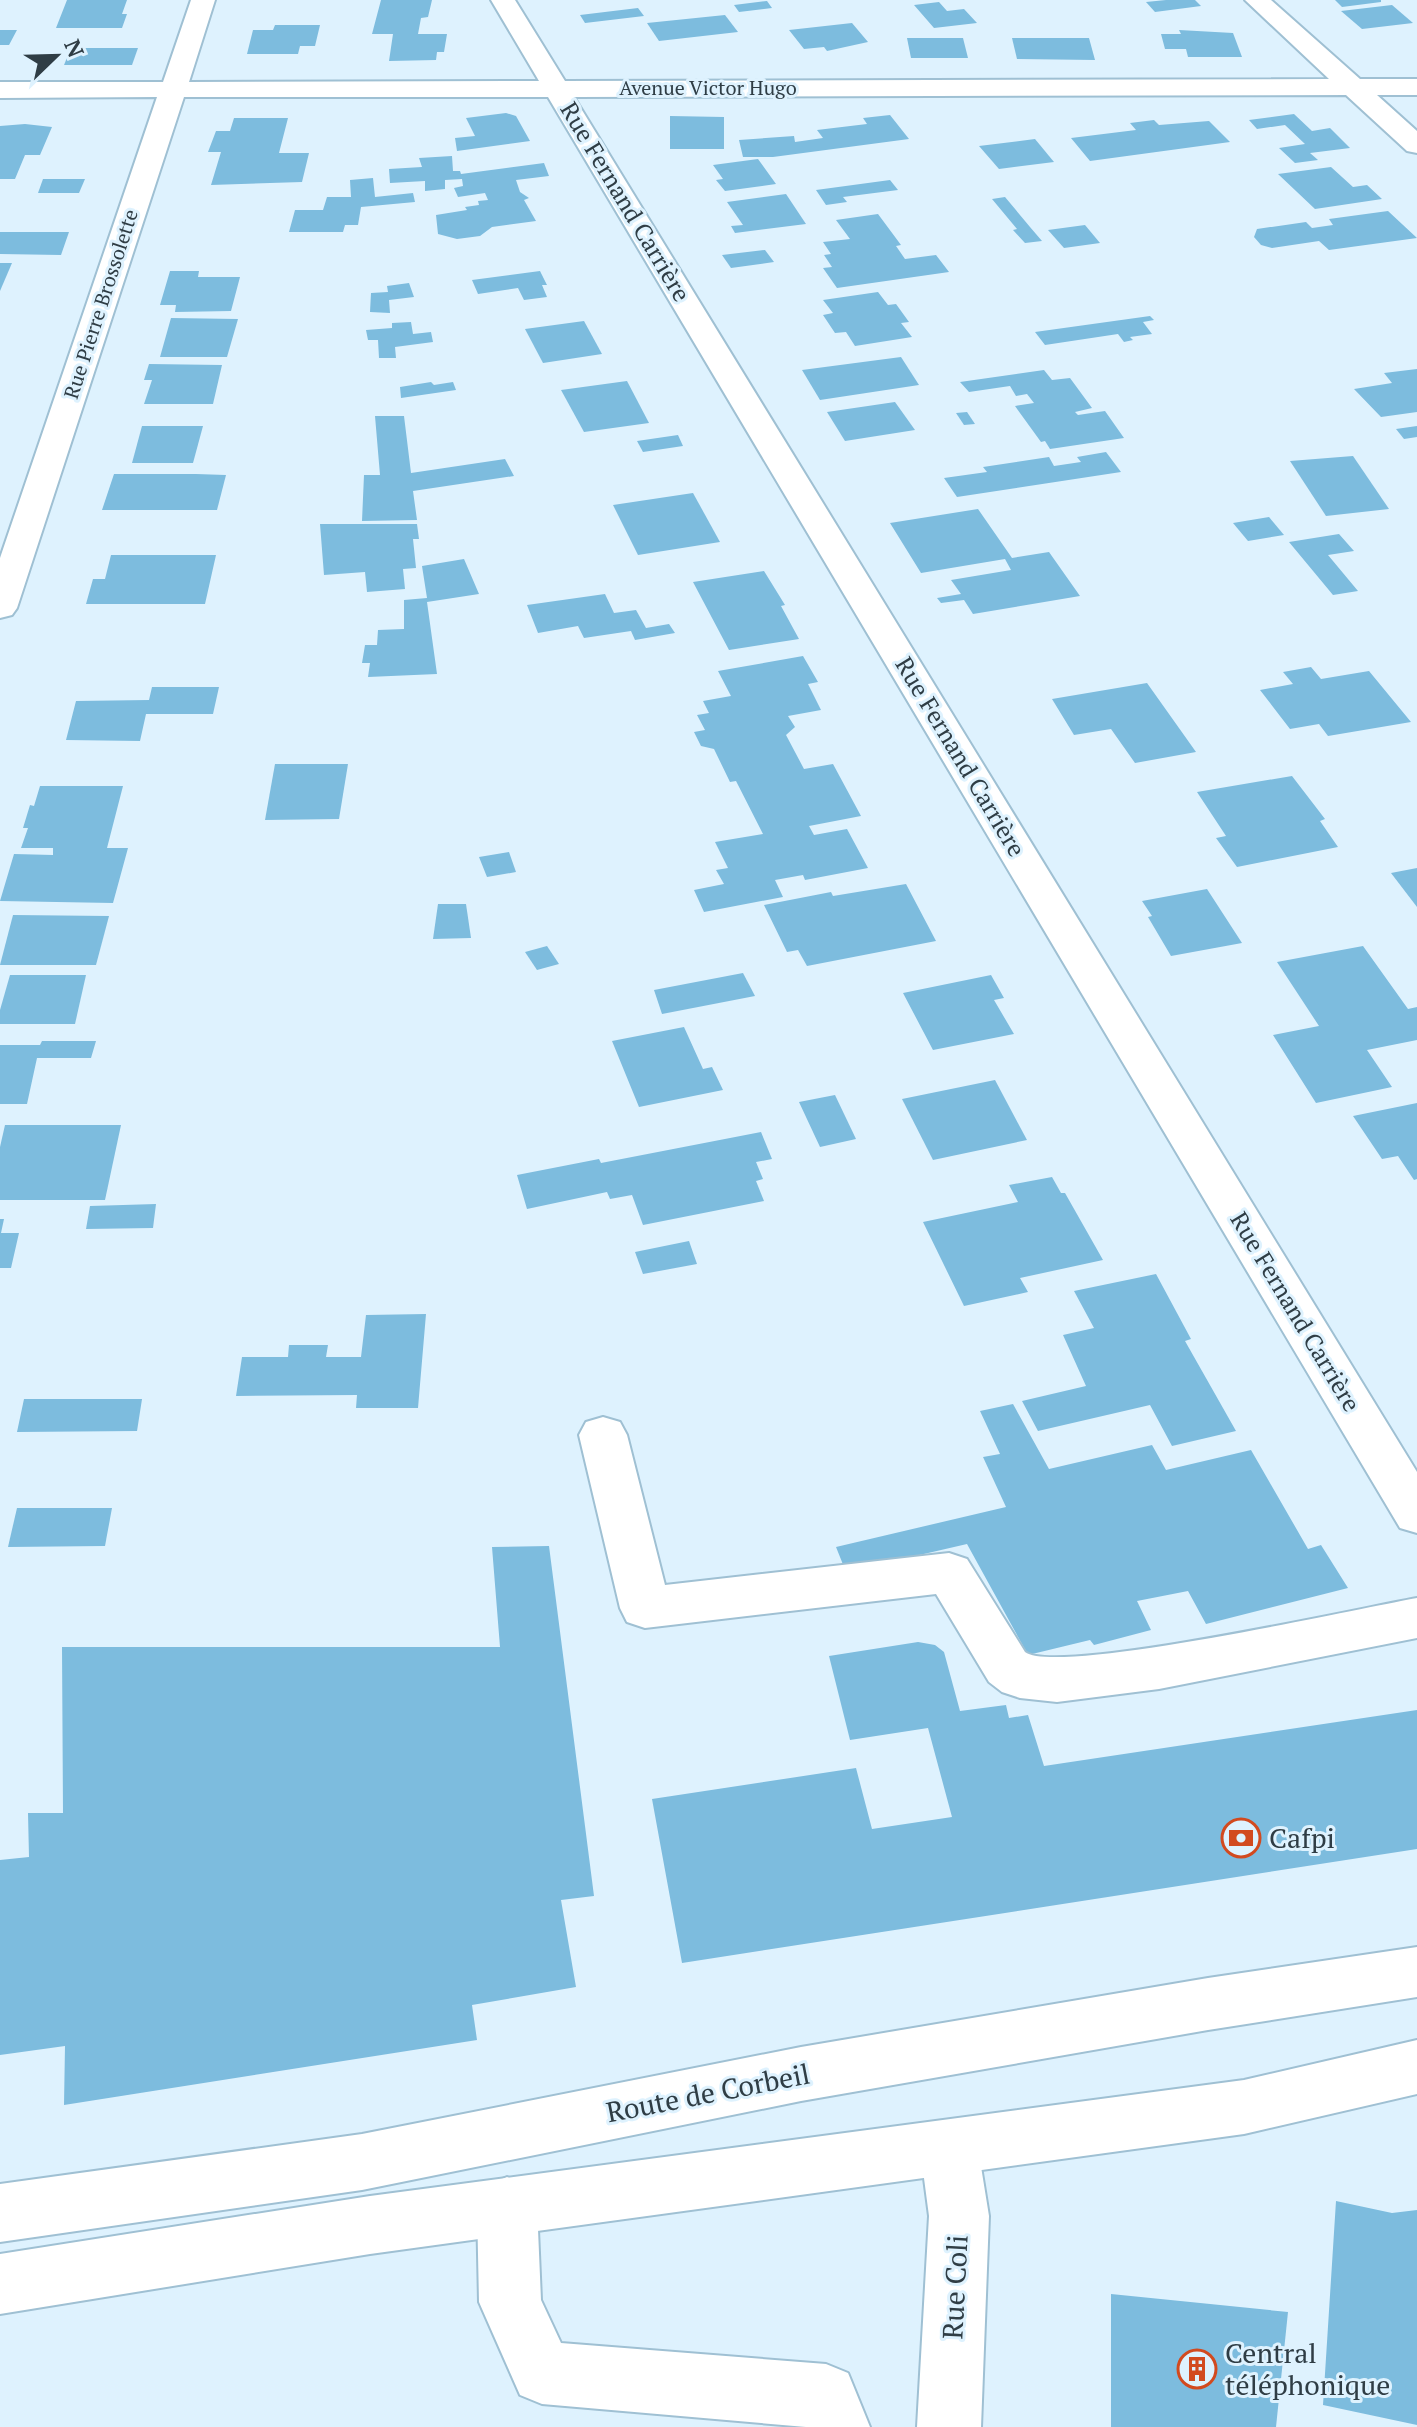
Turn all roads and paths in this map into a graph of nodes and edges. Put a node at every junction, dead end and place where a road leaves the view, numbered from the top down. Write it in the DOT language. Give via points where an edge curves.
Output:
graph roads {
  1 [pos="203,0"];
  2 [pos="503,0"];
  3 [pos="1257,0"];
  4 [pos="1353,87"];
  5 [pos="1417,87"];
  6 [pos="557,89"];
  7 [pos="0,90"];
  8 [pos="172,90"];
  9 [pos="1417,145"];
  10 [pos="0,608"];
  11 [pos="603,1435"];
  12 [pos="1417,1514"];
  13 [pos="1417,1618"];
  14 [pos="1417,1972"];
  15 [pos="1417,2067"];
  16 [pos="949,2148"];
  17 [pos="507,2206"];
  18 [pos="0,2213"];
  19 [pos="0,2284"];
  20 [pos="838,2427"];
  21 [pos="949,2427"];
  1 -- 8 [label="street, Rue Pierre Brossolette"];
  2 -- 6 [label="street, Rue Fernand Carrière"];
  3 -- 4 [label="street"];
  4 -- 5 [label="street, Avenue Victor Hugo"];
  4 -- 6 [label="street, Avenue Victor Hugo"];
  4 -- 9 [label="street"];
  6 -- 8 [label="street, Avenue Victor Hugo"];
  6 -- 12 [label="street, Rue Fernand Carrière"];
  7 -- 8 [label="street, Avenue Victor Hugo"];
  8 -- 10 [label="street, Rue Pierre Brossolette"];
  11 -- 13 [label="street" via="645,1608 949,1573 1007,1667 1020,1677 1057,1681 1159,1668"];
  14 -- 18 [label="street, Route de Corbeil" via="817,2072 362,2162"];
  15 -- 16 [label="street" via="1244,2107"];
  16 -- 17 [label="street"];
  16 -- 21 [label="street, Rue Coli" via="959,2216"];
  17 -- 19 [label="street"];
  17 -- 20 [label="street" via="510,2302 542,2373 826,2395"];
}
